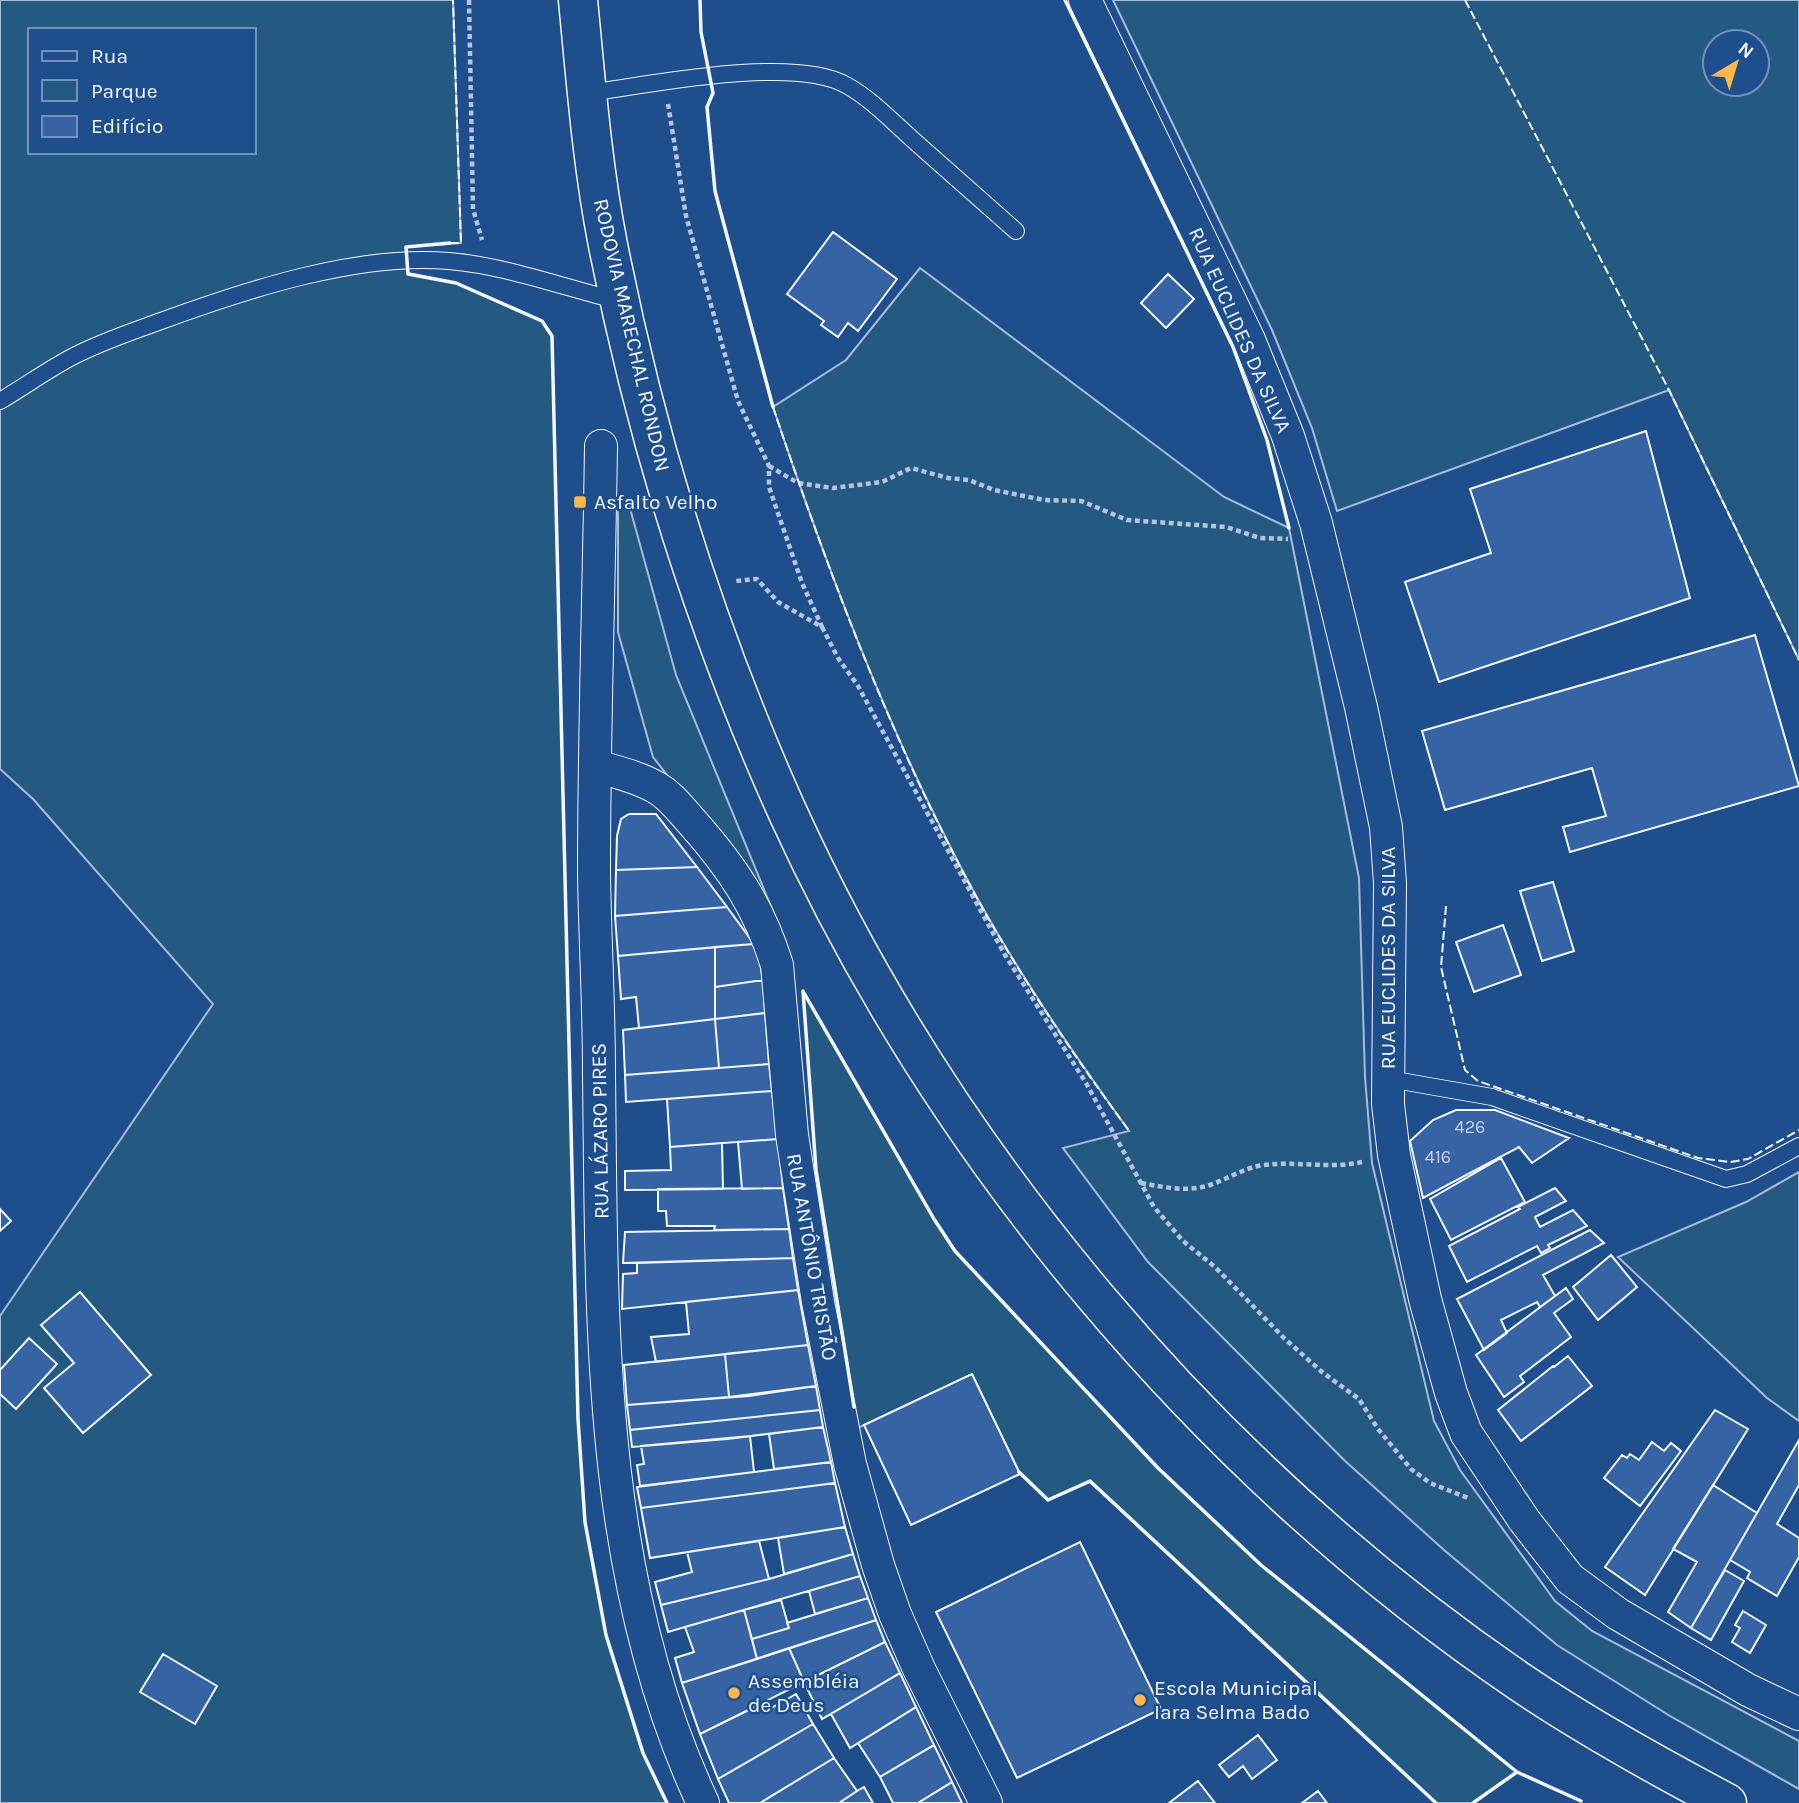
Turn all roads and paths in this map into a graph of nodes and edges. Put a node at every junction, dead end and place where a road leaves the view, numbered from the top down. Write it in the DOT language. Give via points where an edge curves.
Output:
graph roads {
  1 [pos="469,0"];
  2 [pos="578,0"];
  3 [pos="1085,0"];
  4 [pos="666,83"];
  5 [pos="588,93"];
  6 [pos="1016,231"];
  7 [pos="493,266"];
  8 [pos="621,302"];
  9 [pos="0,401"];
  10 [pos="601,446"];
  11 [pos="769,466"];
  12 [pos="1323,551"];
  13 [pos="699,583"];
  14 [pos="822,628"];
  15 [pos="596,766"];
  16 [pos="1389,1079"];
  17 [pos="1799,1146"];
  18 [pos="1394,1155"];
  19 [pos="1140,1183"];
  20 [pos="1524,1520"];
  21 [pos="1799,1714"];
  22 [pos="703,1803"];
  23 [pos="986,1803"];
  24 [pos="1727,1803"];
  1 -- 7 [label="path" via="473,209"];
  2 -- 5 [label="main road, RODOVIA MARECHAL RONDON"];
  3 -- 12 [label="street, RUA EUCLIDES DA SILVA" via="1249,340 1289,436"];
  4 -- 5 [label="lane"];
  4 -- 6 [label="lane" via="776,71 845,84"];
  4 -- 11 [label="path" via="687,216 737,401"];
  5 -- 8 [label="main road, RODOVIA MARECHAL RONDON" via="604,219"];
  7 -- 8 [label="lane"];
  7 -- 9 [label="lane" via="383,262 281,282 120,336 73,356"];
  8 -- 13 [label="main road, RODOVIA MARECHAL RONDON" via="664,477"];
  10 -- 15 [label="street, RUA LÁZARO PIRES"];
  11 -- 12 [label="path" via="798,483 833,488 882,482 911,468 1007,493 1081,501 1127,520 1226,527 1260,538 1292,539 1310,552"];
  11 -- 14 [label="path" via="769,487"];
  12 -- 16 [label="street, RUA EUCLIDES DA SILVA" via="1386,827"];
  13 -- 14 [label="path" via="757,579 778,602"];
  13 -- 24 [label="main road, RODOVIA MARECHAL RONDON" via="732,678 788,812 852,941 926,1065 1007,1185 1097,1298 1203,1415 1298,1506 1408,1599 1524,1685"];
  14 -- 19 [label="path" via="1005,955 1086,1083"];
  15 -- 22 [label="street, RUA LÁZARO PIRES" via="594,874 606,1400 616,1492 639,1616 667,1716"];
  15 -- 23 [label="street, RUA ANTÔNIO TRISTÃO" via="646,781 674,802 727,864 761,918 777,965 792,1135 850,1464 895,1614"];
  16 -- 17 [label="lane" via="1492,1097 1727,1179 1747,1174"];
  16 -- 18 [label="street, RUA EUCLIDES DA SILVA"];
  18 -- 19 [label="path" via="1347,1166 1262,1165 1206,1186 1179,1190"];
  18 -- 20 [label="street, RUA EUCLIDES DA SILVA" via="1451,1393 1466,1433"];
  19 -- 20 [label="path" via="1183,1241 1284,1338 1359,1399 1411,1469 1430,1483"];
  20 -- 21 [label="street, RUA EUCLIDES DA SILVA" via="1570,1579 1593,1597 1748,1690"];
}
